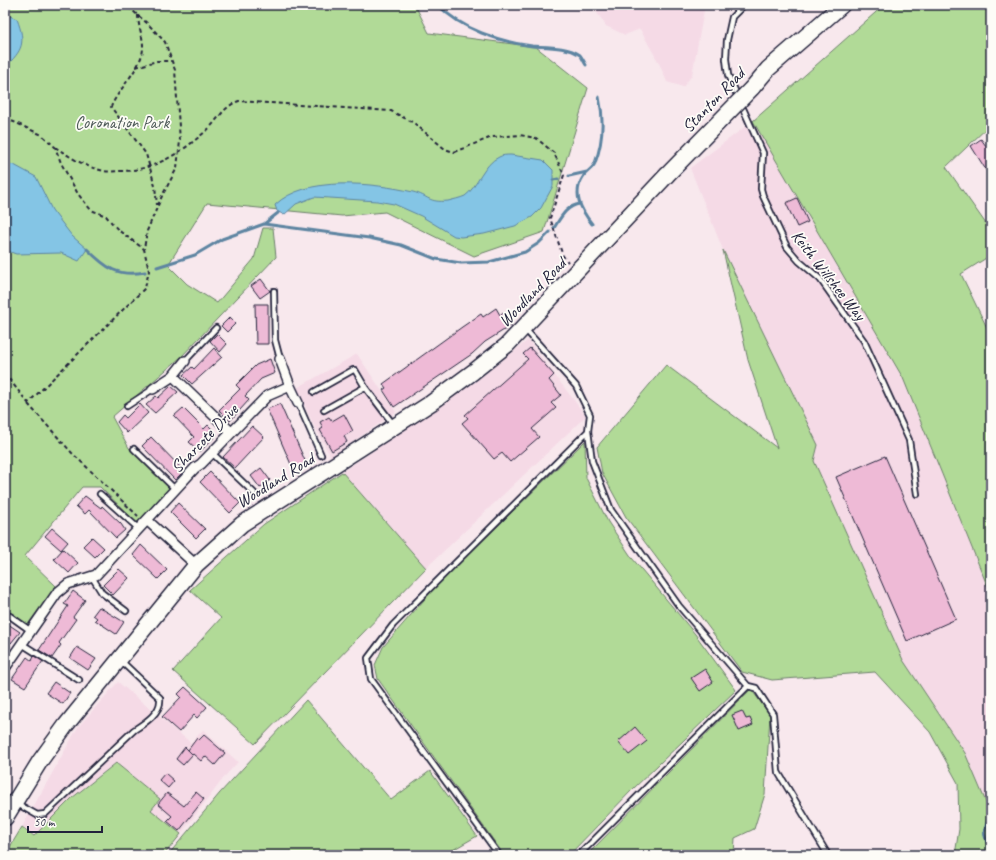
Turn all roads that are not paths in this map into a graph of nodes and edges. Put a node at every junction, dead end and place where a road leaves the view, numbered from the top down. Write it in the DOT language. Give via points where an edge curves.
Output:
graph roads {
  1 [pos="744,5"];
  2 [pos="842,5"];
  3 [pos="619,228"];
  4 [pos="274,291"];
  5 [pos="216,328"];
  6 [pos="524,328"];
  7 [pos="280,359"];
  8 [pos="185,361"];
  9 [pos="173,376"];
  10 [pos="290,386"];
  11 [pos="365,387"];
  12 [pos="153,389"];
  13 [pos="314,392"];
  14 [pos="298,403"];
  15 [pos="127,406"];
  16 [pos="324,410"];
  17 [pos="394,425"];
  18 [pos="588,431"];
  19 [pos="231,432"];
  20 [pos="134,449"];
  21 [pos="212,453"];
  22 [pos="321,455"];
  23 [pos="176,490"];
  24 [pos="254,493"];
  25 [pos="100,494"];
  26 [pos="916,494"];
  27 [pos="143,526"];
  28 [pos="196,565"];
  29 [pos="92,577"];
  30 [pos="126,611"];
  31 [pos="10,616"];
  32 [pos="32,631"];
  33 [pos="22,644"];
  34 [pos="119,660"];
  35 [pos="5,668"];
  36 [pos="79,680"];
  37 [pos="748,686"];
  38 [pos="14,802"];
  39 [pos="5,818"];
  40 [pos="499,855"];
  41 [pos="579,855"];
  42 [pos="828,855"];
  1 -- 26 [label="lane, Keith Willshee Way" via="732,17 726,60 728,75 763,153 763,196 787,247 820,279 864,341 909,440"];
  2 -- 3 [label="highway, Stanton Road, bridge" via="774,64"];
  3 -- 6 [label="highway, Woodland Road"];
  4 -- 7 [label="lane" via="275,340"];
  5 -- 8 [label="lane"];
  6 -- 17 [label="highway, Woodland Road" via="474,372 431,403"];
  6 -- 18 [label="lane" via="576,386 590,415"];
  7 -- 10 [label="street"];
  8 -- 9 [label="street"];
  9 -- 12 [label="street"];
  9 -- 19 [label="street"];
  10 -- 14 [label="street"];
  10 -- 19 [label="street, Sharcote Drive" via="267,396"];
  11 -- 13 [label="lane" via="356,370"];
  11 -- 16 [label="lane"];
  11 -- 17 [label="lane"];
  12 -- 15 [label="lane"];
  14 -- 22 [label="lane"];
  17 -- 28 [label="highway, Woodland Road" via="242,524"];
  18 -- 37 [label="lane" via="592,461 611,510 679,606"];
  18 -- 40 [label="lane" via="393,625 368,658 371,679"];
  19 -- 21 [label="street, Sharcote Drive"];
  20 -- 23 [label="lane"];
  21 -- 23 [label="street, Sharcote Drive"];
  21 -- 24 [label="lane"];
  23 -- 27 [label="street, Sharcote Drive"];
  25 -- 27 [label="lane"];
  27 -- 28 [label="street"];
  27 -- 29 [label="street, Sharcote Drive"];
  28 -- 34 [label="highway, Woodland Road"];
  29 -- 30 [label="lane" via="102,593"];
  29 -- 32 [label="street" via="63,587"];
  31 -- 32 [label="lane"];
  32 -- 33 [label="street"];
  33 -- 35 [label="street"];
  33 -- 36 [label="lane"];
  34 -- 38 [label="highway, Woodland Road" via="66,725"];
  34 -- 38 [label="lane" via="160,698 161,703 152,716 45,814 37,815"];
  37 -- 41 [label="lane"];
  37 -- 42 [label="lane" via="756,688 773,714 778,772"];
  38 -- 39 [label="highway, Woodland Road"];
}
